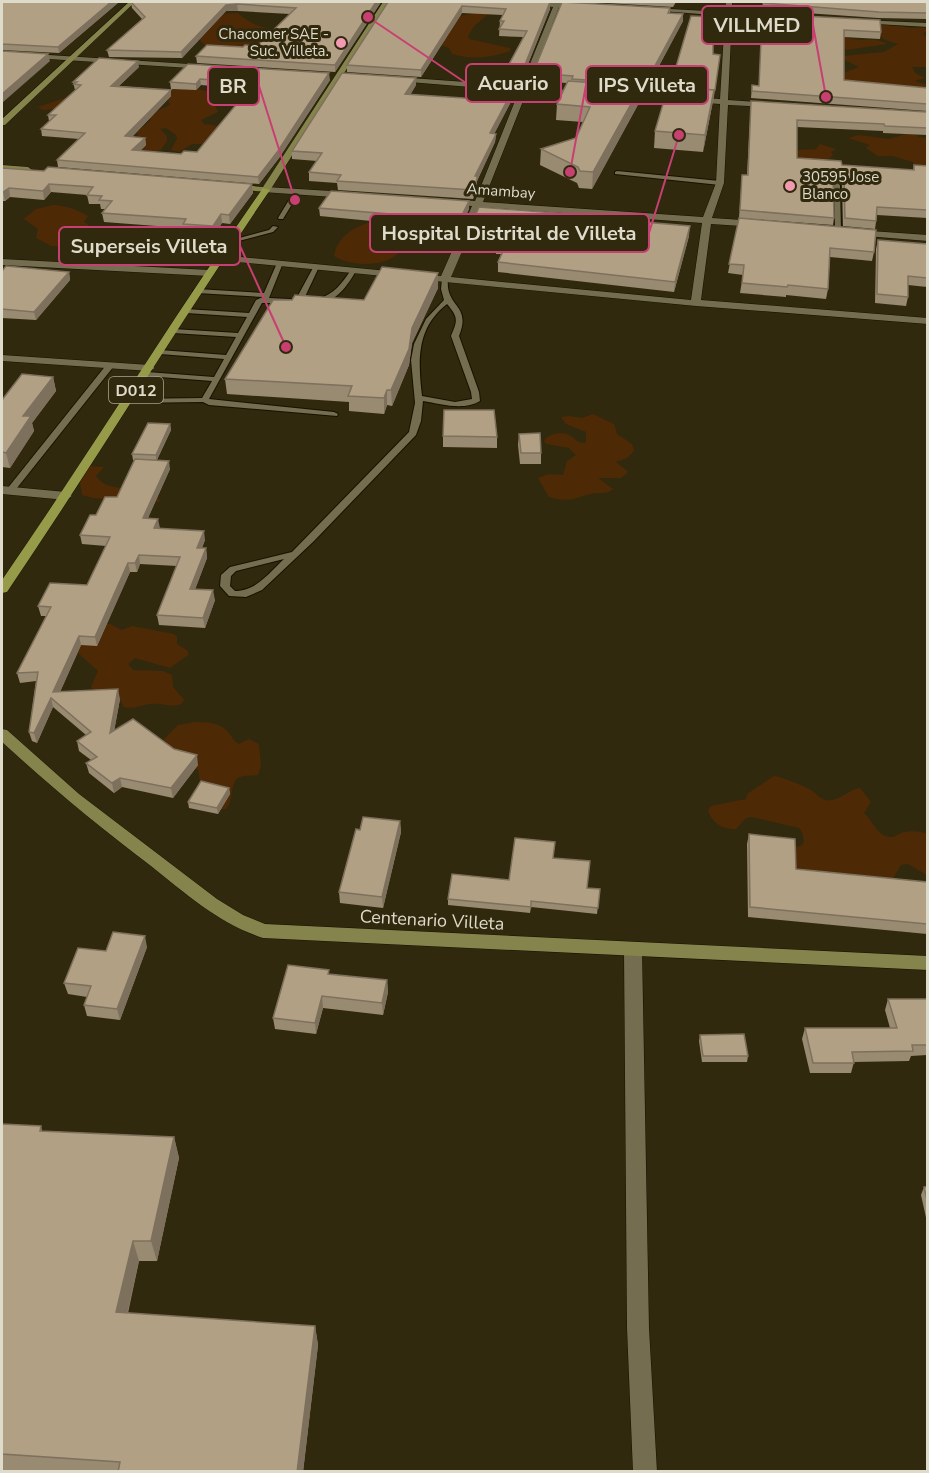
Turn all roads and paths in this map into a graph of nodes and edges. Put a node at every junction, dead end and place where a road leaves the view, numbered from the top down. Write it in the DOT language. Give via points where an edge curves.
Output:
graph roads {
  1 [pos="132,2"];
  2 [pos="386,2"];
  3 [pos="508,2"];
  4 [pos="729,2"];
  5 [pos="558,3"];
  6 [pos="591,6"];
  7 [pos="648,10"];
  8 [pos="727,14"];
  9 [pos="809,19"];
  10 [pos="857,21"];
  11 [pos="927,26"];
  12 [pos="2,54"];
  13 [pos="70,58"];
  14 [pos="210,67"];
  15 [pos="326,74"];
  16 [pos="338,75"];
  17 [pos="349,76"];
  18 [pos="384,78"];
  19 [pos="524,89"];
  20 [pos="595,93"];
  21 [pos="607,94"];
  22 [pos="726,102"];
  23 [pos="785,106"];
  24 [pos="2,123"];
  25 [pos="2,168"];
  26 [pos="36,171"];
  27 [pos="617,173"];
  28 [pos="720,183"];
  29 [pos="837,185"];
  30 [pos="220,186"];
  31 [pos="266,190"];
  32 [pos="297,191"];
  33 [pos="353,195"];
  34 [pos="444,202"];
  35 [pos="478,204"];
  36 [pos="281,218"];
  37 [pos="707,220"];
  38 [pos="767,225"];
  39 [pos="275,227"];
  40 [pos="826,231"];
  41 [pos="838,232"];
  42 [pos="927,238"];
  43 [pos="231,241"];
  44 [pos="220,258"];
  45 [pos="2,262"];
  46 [pos="280,263"];
  47 [pos="316,267"];
  48 [pos="353,271"];
  49 [pos="209,273"];
  50 [pos="445,279"];
  51 [pos="197,291"];
  52 [pos="266,297"];
  53 [pos="299,301"];
  54 [pos="447,301"];
  55 [pos="696,303"];
  56 [pos="186,311"];
  57 [pos="251,315"];
  58 [pos="927,321"];
  59 [pos="173,331"];
  60 [pos="240,335"];
  61 [pos="160,352"];
  62 [pos="228,357"];
  63 [pos="2,358"];
  64 [pos="110,366"];
  65 [pos="148,371"];
  66 [pos="215,379"];
  67 [pos="420,398"];
  68 [pos="129,400"];
  69 [pos="205,400"];
  70 [pos="334,414"];
  71 [pos="6,490"];
  72 [pos="66,496"];
  73 [pos="295,554"];
  74 [pos="2,589"];
  75 [pos="2,734"];
  76 [pos="633,950"];
  77 [pos="927,963"];
  78 [pos="645,1472"];
  1 -- 13 [label="main road"];
  2 -- 16 [label="main road"];
  3 -- 5 [label="street"];
  4 -- 8 [label="street"];
  5 -- 6 [label="street"];
  5 -- 19 [label="street"];
  7 -- 8 [label="street"];
  8 -- 9 [label="street"];
  8 -- 22 [label="street"];
  10 -- 11 [label="street"];
  12 -- 13 [label="street"];
  13 -- 14 [label="street"];
  13 -- 24 [label="main road"];
  15 -- 16 [label="street"];
  16 -- 17 [label="street"];
  16 -- 31 [label="main road"];
  18 -- 19 [label="street"];
  19 -- 20 [label="street"];
  19 -- 35 [label="street"];
  21 -- 22 [label="street"];
  22 -- 23 [label="street"];
  22 -- 28 [label="street"];
  25 -- 26 [label="main road"];
  27 -- 28 [label="lane"];
  28 -- 37 [label="street"];
  29 -- 41 [label="lane"];
  30 -- 31 [label="main road"];
  31 -- 32 [label="street"];
  31 -- 43 [label="main road, D012"];
  32 -- 33 [label="street"];
  32 -- 36 [label="lane"];
  34 -- 35 [label="street, Amambay"];
  35 -- 37 [label="street, Amambay"];
  35 -- 50 [label="street"];
  37 -- 38 [label="street, Amambay"];
  37 -- 55 [label="street"];
  39 -- 43 [label="lane"];
  40 -- 41 [label="street"];
  41 -- 42 [label="street"];
  43 -- 44 [label="main road, D012"];
  44 -- 46 [label="street"];
  44 -- 49 [label="main road, D012"];
  45 -- 49 [label="street"];
  46 -- 47 [label="street"];
  46 -- 52 [label="lane"];
  47 -- 48 [label="street"];
  47 -- 53 [label="lane"];
  48 -- 50 [label="street"];
  48 -- 53 [label="lane" via="331,299"];
  49 -- 51 [label="main road, D012"];
  50 -- 54 [label="lane"];
  50 -- 55 [label="street"];
  51 -- 52 [label="lane"];
  51 -- 56 [label="main road, D012"];
  52 -- 53 [label="lane"];
  52 -- 57 [label="lane"];
  54 -- 67 [label="lane" via="432,316 414,358"];
  54 -- 67 [label="lane" via="459,313 455,336 476,401 455,404"];
  55 -- 58 [label="street"];
  56 -- 57 [label="lane"];
  56 -- 59 [label="main road, D012"];
  57 -- 60 [label="lane"];
  59 -- 60 [label="lane"];
  59 -- 61 [label="main road, D012"];
  60 -- 62 [label="lane"];
  61 -- 62 [label="lane"];
  61 -- 65 [label="main road, D012"];
  62 -- 66 [label="lane"];
  63 -- 64 [label="street"];
  64 -- 65 [label="street"];
  64 -- 71 [label="lane"];
  65 -- 66 [label="lane"];
  65 -- 68 [label="main road, D012"];
  66 -- 69 [label="lane"];
  67 -- 73 [label="lane" via="413,433"];
  68 -- 69 [label="lane"];
  68 -- 72 [label="main road, D012"];
  69 -- 70 [label="lane"];
  71 -- 72 [label="street"];
  72 -- 74 [label="main road, D012"];
  73 -- 73 [label="lane" via="254,591 232,594 225,586 226,575 233,569"];
  75 -- 76 [label="main road, Centenario Villeta" via="73,798 211,904 263,931"];
  76 -- 77 [label="main road, Centenario Villeta"];
  76 -- 78 [label="street" via="638,1328"];
}
